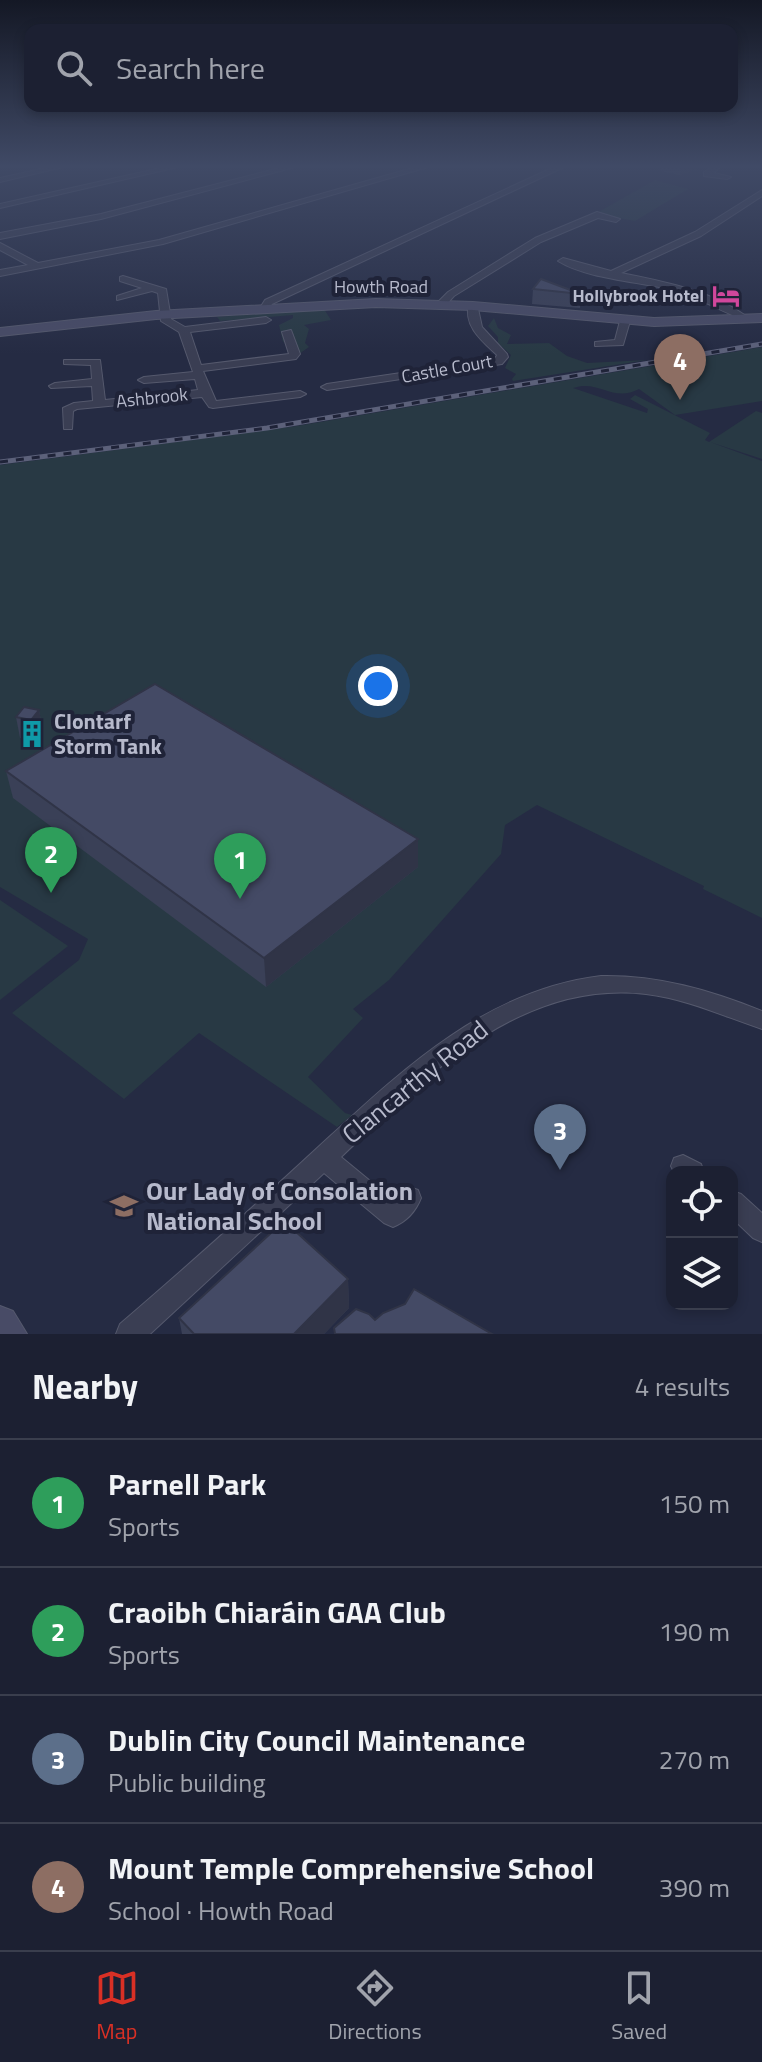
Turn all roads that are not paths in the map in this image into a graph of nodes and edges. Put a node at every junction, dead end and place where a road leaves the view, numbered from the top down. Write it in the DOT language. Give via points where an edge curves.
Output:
graph roads {
  1 [pos="34,229"];
  2 [pos="205,229"];
  3 [pos="425,229"];
  4 [pos="567,229"];
  5 [pos="705,229"];
  6 [pos="558,233"];
  7 [pos="0,236"];
  8 [pos="579,238"];
  9 [pos="538,240"];
  10 [pos="559,245"];
  11 [pos="0,246"];
  12 [pos="563,261"];
  13 [pos="37,266"];
  14 [pos="0,273"];
  15 [pos="612,274"];
  16 [pos="123,279"];
  17 [pos="151,288"];
  18 [pos="120,298"];
  19 [pos="441,304"];
  20 [pos="473,306"];
  21 [pos="266,314"];
  22 [pos="742,318"];
  23 [pos="762,318"];
  24 [pos="168,320"];
  25 [pos="625,321"];
  26 [pos="184,330"];
  27 [pos="0,332"];
  28 [pos="287,332"];
  29 [pos="599,344"];
  30 [pos="68,362"];
  31 [pos="198,372"];
  32 [pos="144,380"];
  33 [pos="97,382"];
  34 [pos="55,386"];
  35 [pos="327,387"];
  36 [pos="205,393"];
  37 [pos="300,394"];
  38 [pos="99,403"];
  39 [pos="68,426"];
  40 [pos="762,1020"];
  41 [pos="324,1158"];
  42 [pos="409,1198"];
  43 [pos="738,1208"];
  44 [pos="762,1230"];
  45 [pos="0,1324"];
  46 [pos="8,1334"];
  47 [pos="130,1334"];
  1 -- 7 [label="street"];
  2 -- 13 [label="street"];
  3 -- 21 [label="street" via="268,302"];
  4 -- 6 [label="street"];
  5 -- 15 [label="street"];
  6 -- 8 [label="street"];
  6 -- 9 [label="street"];
  9 -- 10 [label="street"];
  9 -- 19 [label="street"];
  11 -- 13 [label="street"];
  12 -- 15 [label="street"];
  13 -- 14 [label="street"];
  15 -- 22 [label="street" via="699,296"];
  16 -- 17 [label="street"];
  17 -- 18 [label="street"];
  17 -- 24 [label="street" via="164,293"];
  19 -- 20 [label="main road, Howth Road"];
  19 -- 21 [label="main road, Howth Road" via="376,303"];
  20 -- 25 [label="main road, Howth Road"];
  20 -- 35 [label="street, Castle Court" via="477,329 502,354 501,360"];
  21 -- 24 [label="main road, Howth Road"];
  21 -- 26 [label="street"];
  22 -- 23 [label="main road, Howth Road"];
  22 -- 25 [label="main road, Howth Road"];
  24 -- 26 [label="street"];
  24 -- 27 [label="main road, Howth Road" via="145,316"];
  25 -- 29 [label="street" via="619,343"];
  26 -- 31 [label="street, Ashbrook"];
  28 -- 31 [label="street, Ashbrook" via="292,357"];
  30 -- 33 [label="street, Ashbrook" via="96,362"];
  31 -- 32 [label="street, Ashbrook"];
  31 -- 36 [label="street, Ashbrook"];
  33 -- 34 [label="street, Ashbrook"];
  33 -- 38 [label="street, Ashbrook"];
  36 -- 37 [label="street, Ashbrook" via="219,405"];
  36 -- 38 [label="street, Ashbrook"];
  38 -- 39 [label="street, Ashbrook" via="69,408"];
  40 -- 41 [label="street, Clancarthy Road" via="706,999 643,986 612,984 544,995 512,1008 441,1056"];
  41 -- 42 [label="street" via="393,1215"];
  41 -- 47 [label="street, Clancarthy Road"];
  43 -- 44 [label="street"];
  45 -- 46 [label="main road"];
}
